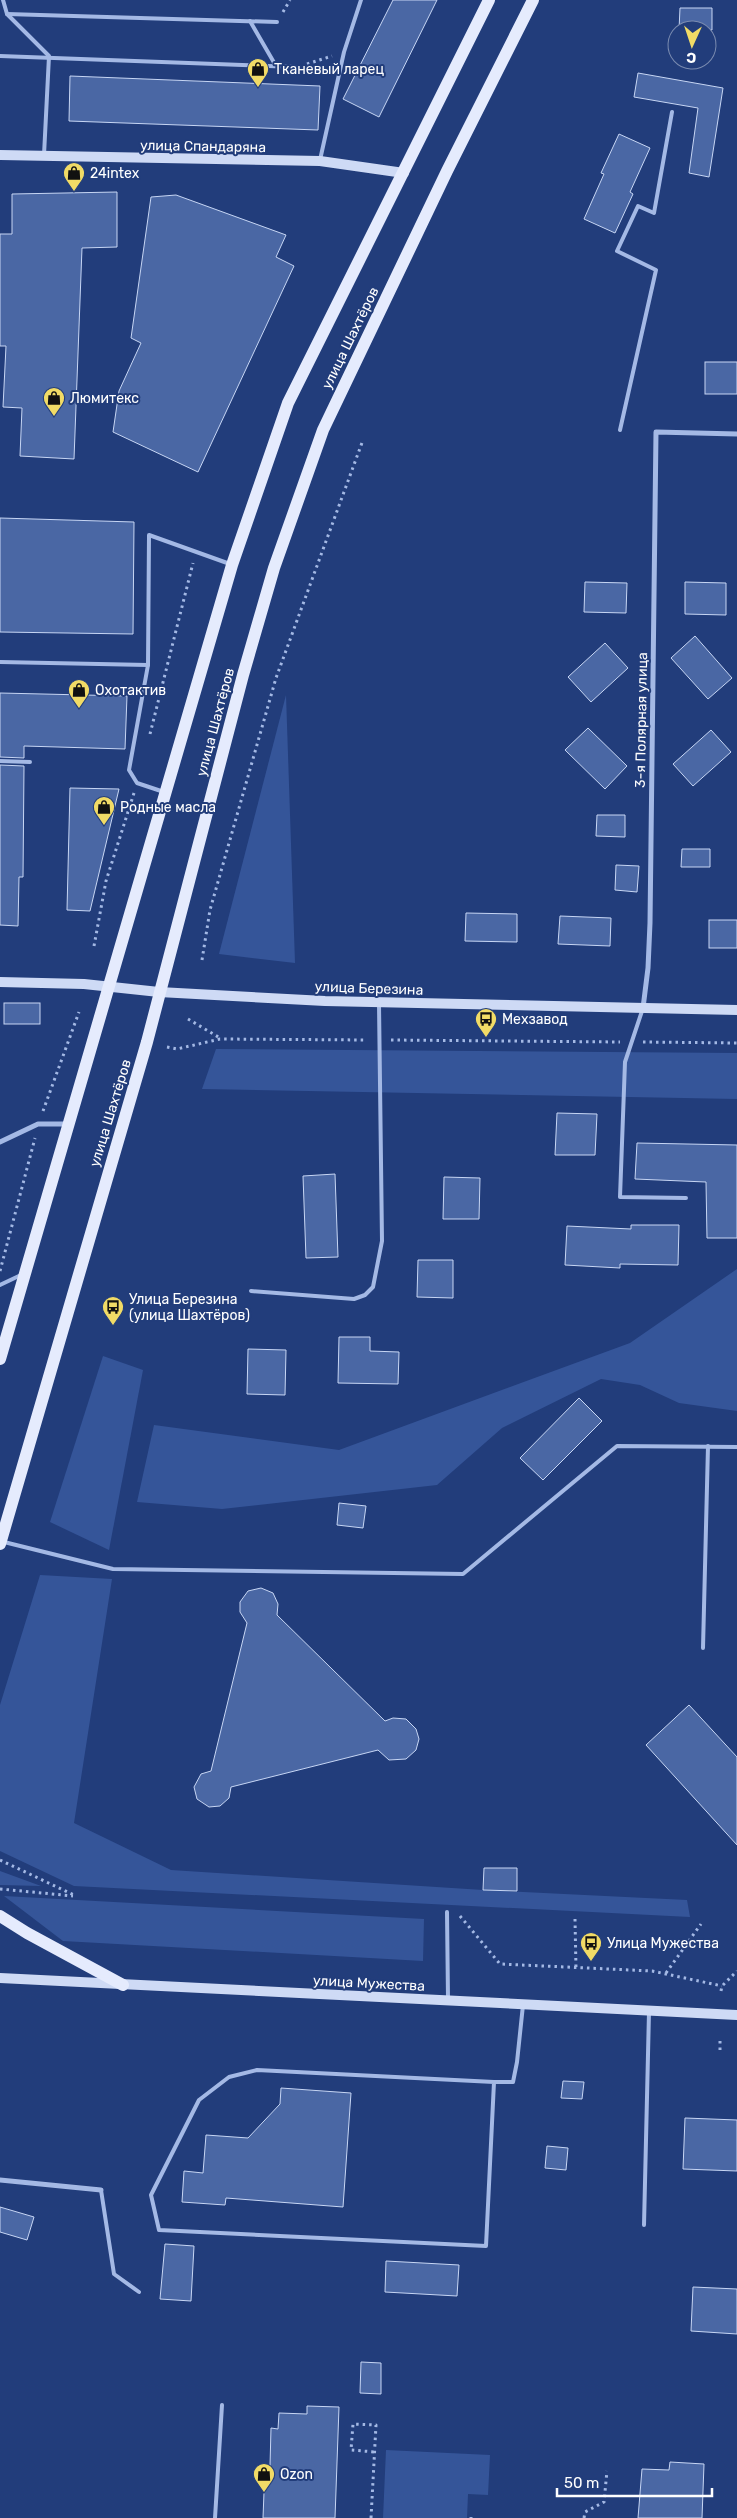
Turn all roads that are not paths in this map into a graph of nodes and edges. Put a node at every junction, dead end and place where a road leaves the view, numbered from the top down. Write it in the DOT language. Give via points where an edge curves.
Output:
graph roads {
  1 [pos="3,0"];
  2 [pos="361,0"];
  3 [pos="489,0"];
  4 [pos="533,0"];
  5 [pos="8,14"];
  6 [pos="250,21"];
  7 [pos="278,22"];
  8 [pos="0,56"];
  9 [pos="49,56"];
  10 [pos="276,66"];
  11 [pos="296,68"];
  12 [pos="672,112"];
  13 [pos="0,156"];
  14 [pos="44,157"];
  15 [pos="320,161"];
  16 [pos="404,172"];
  17 [pos="620,430"];
  18 [pos="737,434"];
  19 [pos="232,565"];
  20 [pos="0,662"];
  21 [pos="148,665"];
  22 [pos="0,761"];
  23 [pos="30,762"];
  24 [pos="164,792"];
  25 [pos="0,982"];
  26 [pos="108,986"];
  27 [pos="159,992"];
  28 [pos="379,1002"];
  29 [pos="643,1008"];
  30 [pos="737,1010"];
  31 [pos="68,1124"];
  32 [pos="0,1142"];
  33 [pos="686,1198"];
  34 [pos="25,1273"];
  35 [pos="0,1285"];
  36 [pos="250,1291"];
  37 [pos="0,1359"];
  38 [pos="708,1446"];
  39 [pos="737,1447"];
  40 [pos="0,1543"];
  41 [pos="703,1648"];
  42 [pos="448,1912"];
  43 [pos="0,1916"];
  44 [pos="0,1978"];
  45 [pos="123,1984"];
  46 [pos="448,2001"];
  47 [pos="523,2005"];
  48 [pos="649,2012"];
  49 [pos="737,2015"];
  50 [pos="494,2082"];
  51 [pos="0,2180"];
  52 [pos="101,2190"];
  53 [pos="644,2224"];
  54 [pos="139,2292"];
  55 [pos="222,2405"];
  56 [pos="215,2518"];
  1 -- 5 [label="lane"];
  2 -- 15 [label="lane" via="344,52"];
  3 -- 16 [label="main road, улица Шахтёров"];
  4 -- 27 [label="main road, улица Шахтёров" via="323,430 274,568"];
  5 -- 6 [label="lane"];
  5 -- 9 [label="lane"];
  6 -- 7 [label="lane"];
  6 -- 10 [label="lane"];
  8 -- 9 [label="lane"];
  9 -- 10 [label="lane"];
  9 -- 14 [label="lane"];
  10 -- 11 [label="lane"];
  12 -- 17 [label="lane" via="654,213 638,206 617,251 656,270"];
  13 -- 14 [label="street, улица Спандаряна"];
  14 -- 15 [label="street, улица Спандаряна"];
  15 -- 16 [label="street, улица Спандаряна"];
  16 -- 19 [label="main road, улица Шахтёров" via="288,403"];
  18 -- 29 [label="street, 3-я Полярная улица" via="656,432 650,923"];
  19 -- 21 [label="lane" via="149,536"];
  19 -- 24 [label="main road, улица Шахтёров"];
  20 -- 21 [label="lane"];
  21 -- 24 [label="lane" via="129,770 138,783"];
  22 -- 23 [label="lane"];
  24 -- 26 [label="main road, улица Шахтёров"];
  25 -- 26 [label="street, улица Березина"];
  26 -- 27 [label="street, улица Березина"];
  26 -- 31 [label="main road, улица Шахтёров"];
  27 -- 28 [label="street, улица Березина"];
  27 -- 40 [label="main road, улица Шахтёров"];
  28 -- 29 [label="street, улица Березина"];
  28 -- 36 [label="lane" via="382,1241 373,1287 354,1299"];
  29 -- 30 [label="street, улица Березина"];
  29 -- 33 [label="lane" via="625,1062 620,1197"];
  31 -- 32 [label="street" via="38,1124"];
  31 -- 34 [label="main road, улица Шахтёров"];
  34 -- 35 [label="lane"];
  34 -- 37 [label="main road, улица Шахтёров"];
  38 -- 39 [label="lane"];
  38 -- 40 [label="lane" via="617,1446 463,1574 113,1568"];
  38 -- 41 [label="lane"];
  42 -- 46 [label="lane"];
  43 -- 45 [label="main road"];
  44 -- 45 [label="street, улица Мужества"];
  45 -- 46 [label="street, улица Мужества"];
  46 -- 47 [label="street, улица Мужества"];
  47 -- 48 [label="street, улица Мужества"];
  47 -- 50 [label="lane" via="512,2082"];
  48 -- 49 [label="street, улица Мужества"];
  48 -- 53 [label="lane"];
  50 -- 50 [label="lane" via="486,2246 159,2230 151,2195 199,2100 229,2077 257,2070"];
  51 -- 52 [label="street"];
  52 -- 54 [label="lane" via="114,2274"];
  55 -- 56 [label="lane"];
}
